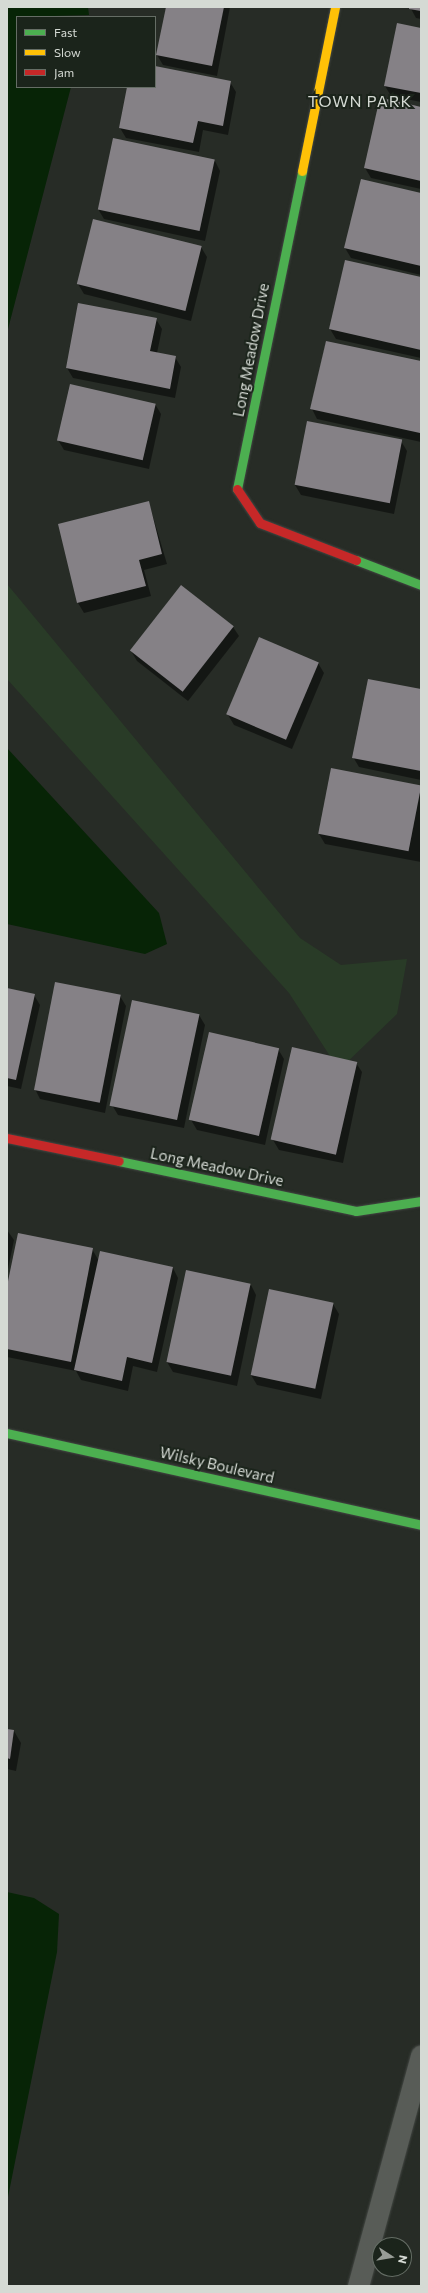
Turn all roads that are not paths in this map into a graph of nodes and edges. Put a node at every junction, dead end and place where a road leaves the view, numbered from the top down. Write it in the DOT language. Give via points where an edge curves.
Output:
graph roads {
  1 [pos="335,7"];
  2 [pos="421,585"];
  3 [pos="7,1138"];
  4 [pos="421,1201"];
  5 [pos="7,1433"];
  6 [pos="421,1525"];
  7 [pos="421,2055"];
  8 [pos="415,2095"];
  9 [pos="358,2286"];
  1 -- 2 [label="street, Long Meadow Drive" via="237,491 260,524"];
  3 -- 4 [label="street, Long Meadow Drive" via="356,1211"];
  5 -- 6 [label="street, Wilsky Boulevard"];
  7 -- 8 [label="lane"];
  8 -- 9 [label="lane"];
}
